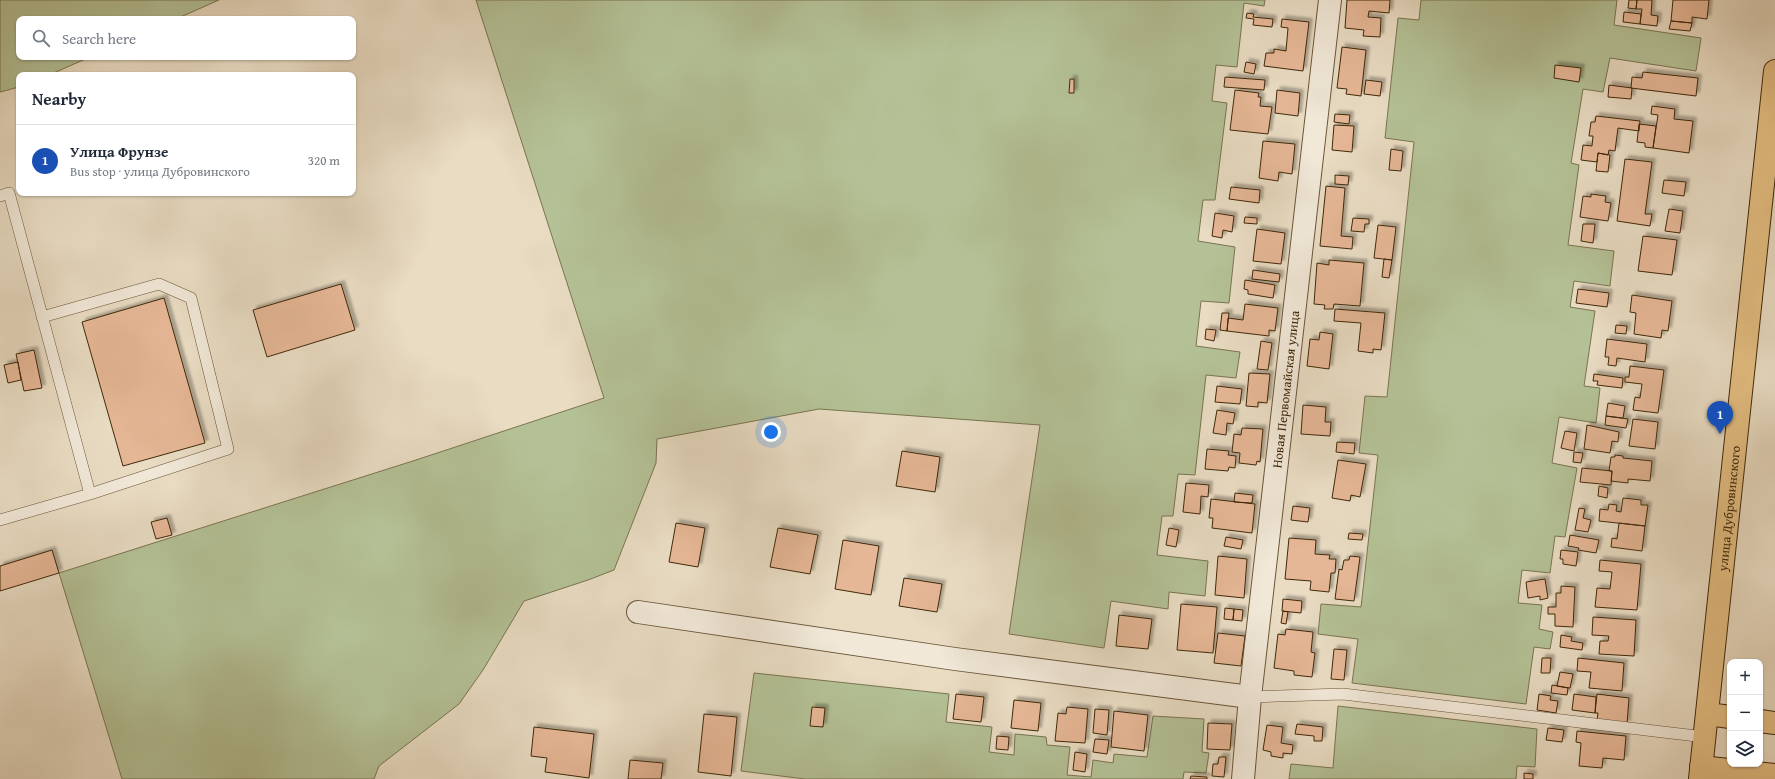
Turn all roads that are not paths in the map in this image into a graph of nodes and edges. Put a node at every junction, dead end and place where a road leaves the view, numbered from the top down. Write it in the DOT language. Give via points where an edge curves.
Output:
graph roads {
  1 [pos="1330,0"];
  2 [pos="1775,71"];
  3 [pos="0,196"];
  4 [pos="42,317"];
  5 [pos="90,494"];
  6 [pos="0,520"];
  7 [pos="638,612"];
  8 [pos="1250,697"];
  9 [pos="1708,714"];
  10 [pos="1727,717"];
  11 [pos="1763,721"];
  12 [pos="1775,722"];
  13 [pos="1705,737"];
  14 [pos="1700,773"];
  15 [pos="1775,775"];
  16 [pos="1243,779"];
  1 -- 8 [label="street, Новая Первомайская улица"];
  2 -- 9 [label="main road, улица Дубровинского"];
  3 -- 4 [label="lane" via="9,194"];
  4 -- 5 [label="lane"];
  4 -- 5 [label="lane" via="159,284 191,298 228,449"];
  5 -- 6 [label="lane"];
  7 -- 8 [label="street" via="955,659"];
  8 -- 13 [label="lane" via="1343,694"];
  8 -- 16 [label="street, Новая Первомайская улица"];
  9 -- 10 [label="main road"];
  9 -- 13 [label="main road, улица Дубровинского"];
  11 -- 12 [label="main road"];
  13 -- 14 [label="main road, улица Дубровинского"];
  14 -- 15 [label="main road"];
}
